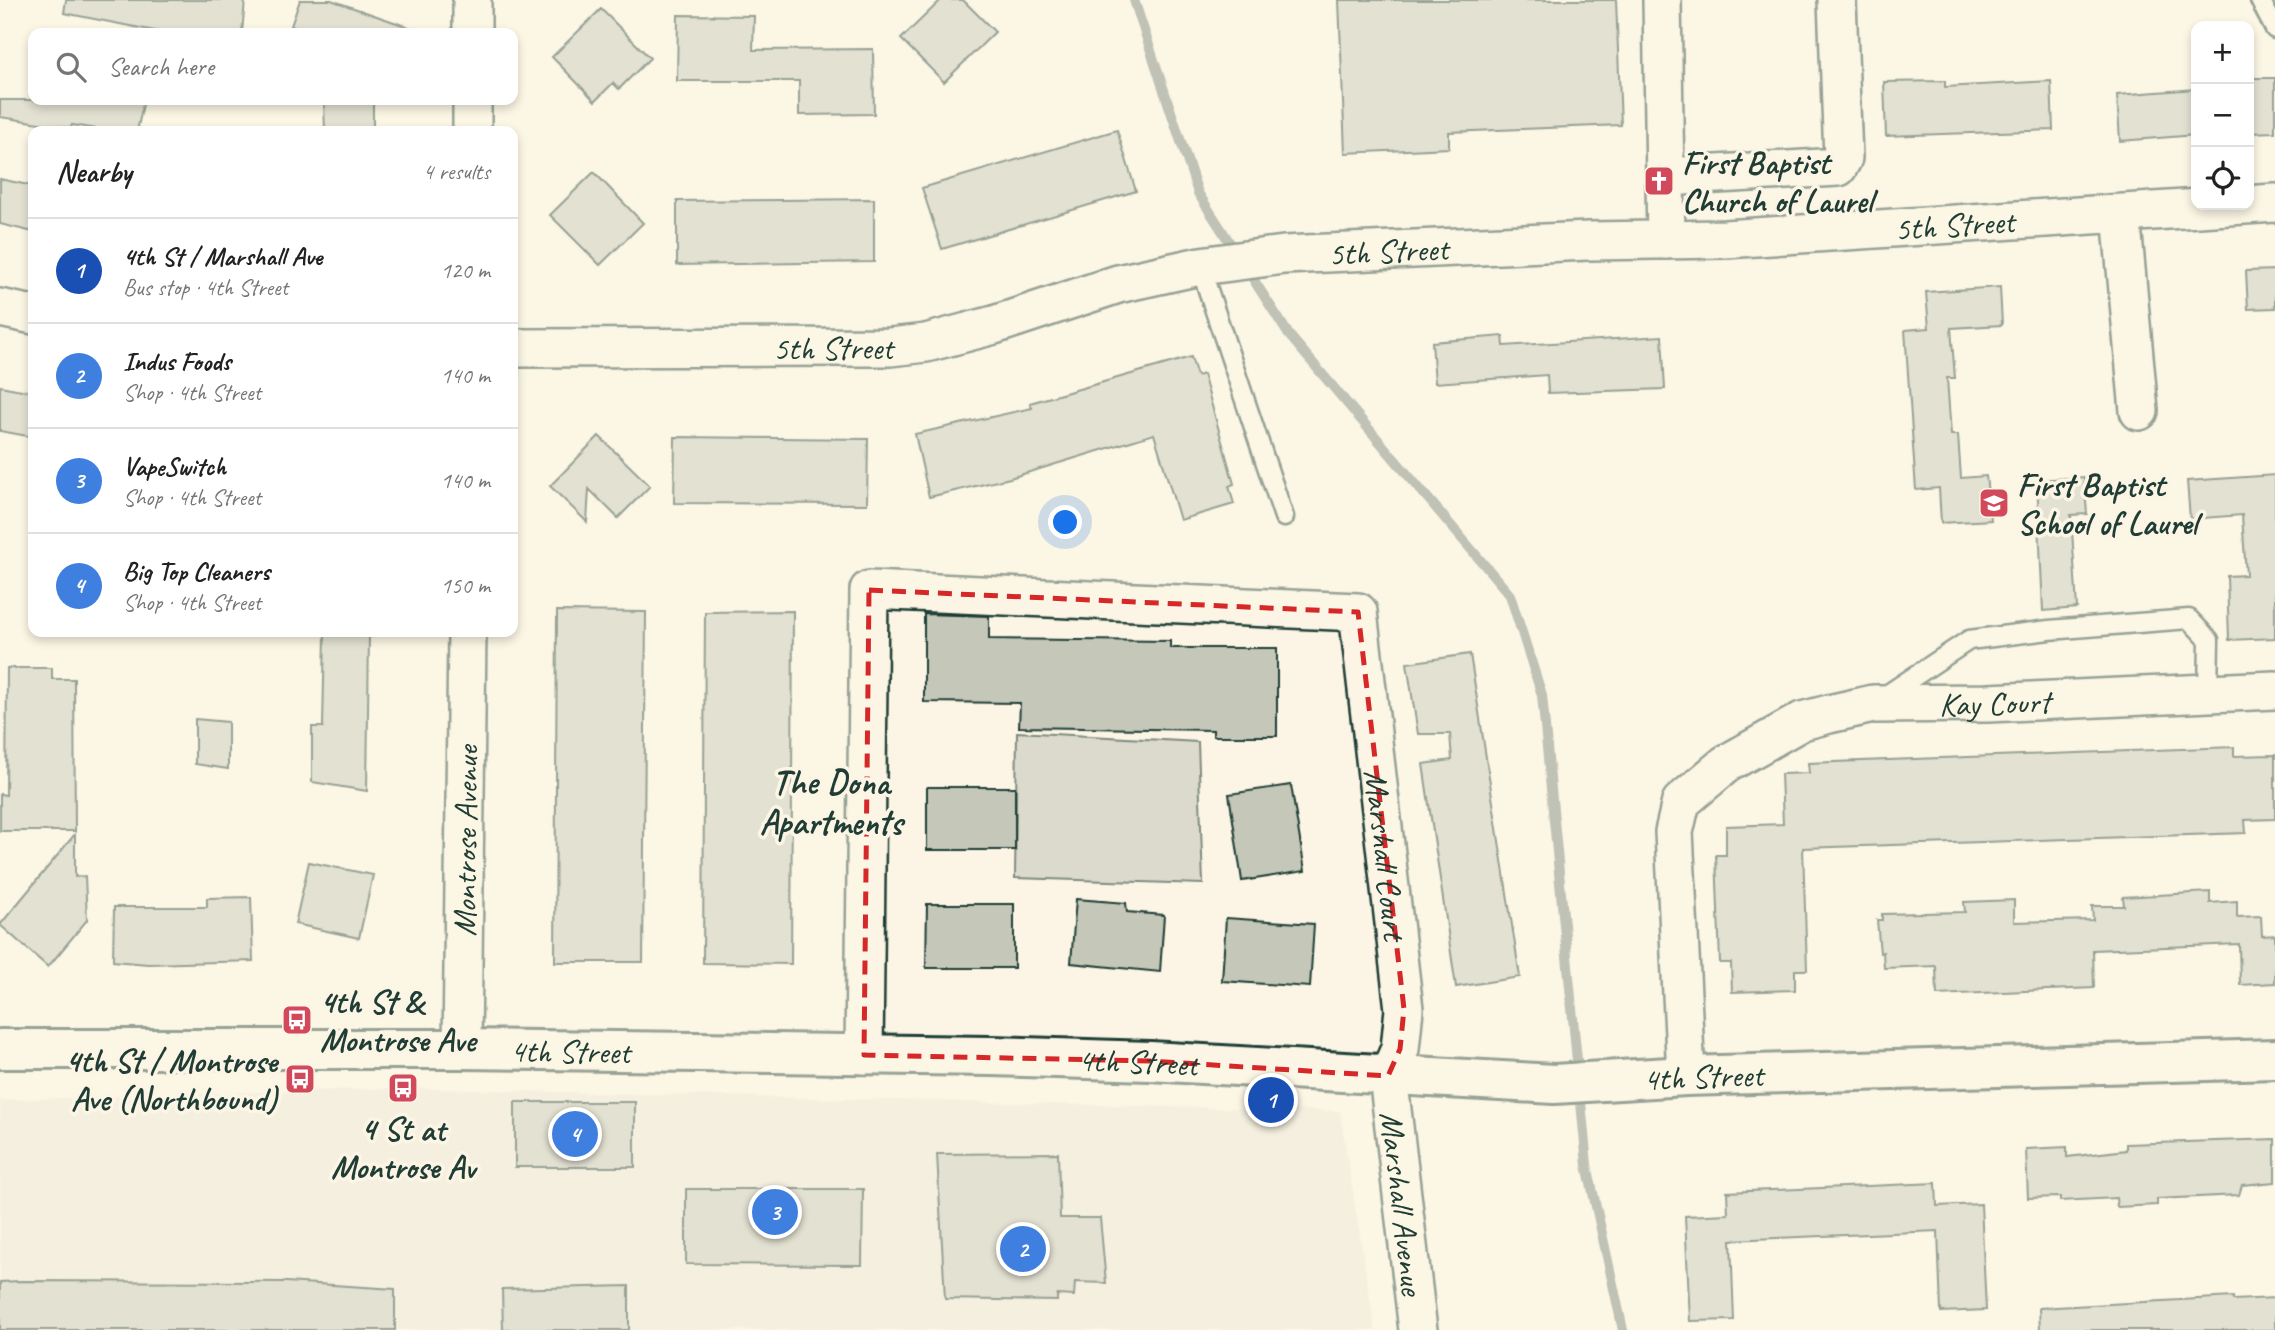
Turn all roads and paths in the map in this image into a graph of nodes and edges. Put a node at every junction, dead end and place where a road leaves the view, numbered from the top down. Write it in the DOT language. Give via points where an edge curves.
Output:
graph roads {
  1 [pos="472,0"];
  2 [pos="1662,0"];
  3 [pos="1837,0"];
  4 [pos="2260,0"];
  5 [pos="472,28"];
  6 [pos="2275,29"];
  7 [pos="472,105"];
  8 [pos="472,126"];
  9 [pos="1665,177"];
  10 [pos="2275,203"];
  11 [pos="2121,214"];
  12 [pos="1666,240"];
  13 [pos="1200,266"];
  14 [pos="0,308"];
  15 [pos="28,314"];
  16 [pos="518,348"];
  17 [pos="2139,411"];
  18 [pos="1284,517"];
  19 [pos="467,637"];
  20 [pos="2275,690"];
  21 [pos="2208,693"];
  22 [pos="1873,704"];
  23 [pos="0,1049"];
  24 [pos="462,1049"];
  25 [pos="864,1055"];
  26 [pos="2275,1059"];
  27 [pos="1388,1076"];
  28 [pos="1686,1076"];
  29 [pos="1418,1330"];
  1 -- 5 [label="street"];
  2 -- 9 [label="street"];
  3 -- 9 [label="street" via="1843,158 1838,167"];
  4 -- 6 [label="lane"];
  7 -- 8 [label="street"];
  9 -- 12 [label="street"];
  10 -- 11 [label="street, 5th Street"];
  11 -- 12 [label="street, 5th Street"];
  11 -- 17 [label="street"];
  12 -- 13 [label="street, 5th Street" via="1284,255"];
  13 -- 16 [label="street, 5th Street" via="1118,284 926,343 890,348"];
  13 -- 18 [label="lane"];
  14 -- 15 [label="street"];
  19 -- 24 [label="street, Montrose Avenue"];
  20 -- 21 [label="street, Kay Court"];
  21 -- 22 [label="street, Kay Court" via="1988,704"];
  21 -- 22 [label="lane" via="2208,640 2189,619 1969,640"];
  22 -- 28 [label="street, Kay Court" via="1802,721 1726,764 1682,803 1674,832"];
  23 -- 24 [label="street, 4th Street"];
  24 -- 25 [label="street, 4th Street"];
  25 -- 27 [label="street, 4th Street" via="1150,1061"];
  25 -- 27 [label="street, Marshall Court" via="869,590 1358,612 1404,1009 1400,1049"];
  26 -- 28 [label="street, 4th Street"];
  27 -- 28 [label="street, 4th Street" via="1553,1084"];
  27 -- 29 [label="street, Marshall Avenue"];
}
